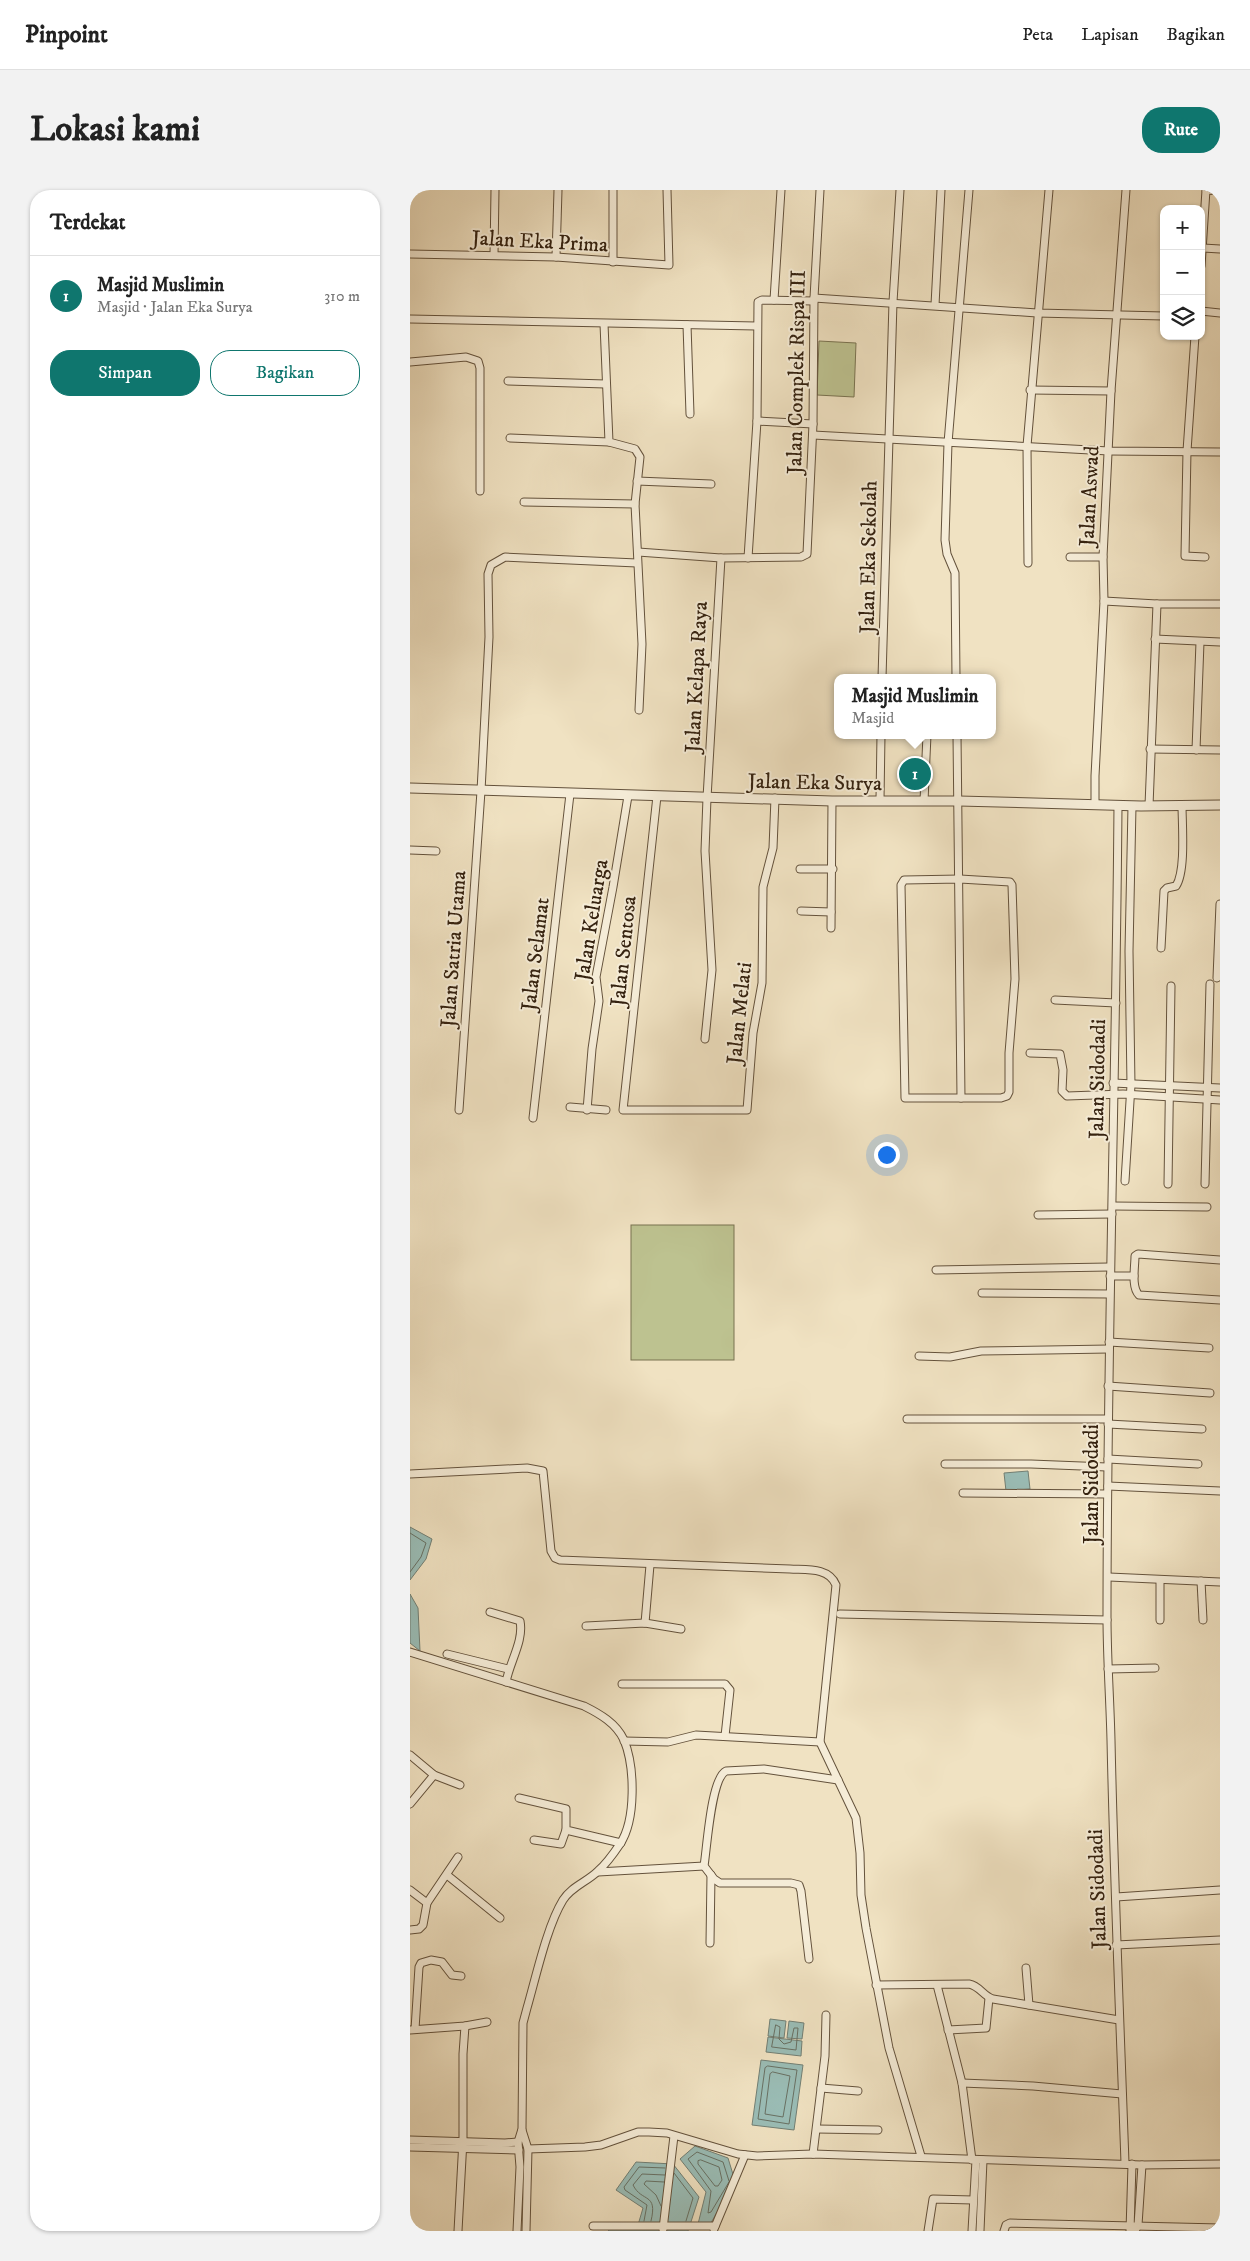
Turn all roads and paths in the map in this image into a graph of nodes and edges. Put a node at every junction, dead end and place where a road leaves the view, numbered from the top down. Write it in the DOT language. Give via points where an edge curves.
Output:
graph roads {
  1 [pos="495,190"];
  2 [pos="558,190"];
  3 [pos="613,190"];
  4 [pos="667,190"];
  5 [pos="781,190"];
  6 [pos="820,190"];
  7 [pos="900,190"];
  8 [pos="941,190"];
  9 [pos="969,190"];
  10 [pos="1049,190"];
  11 [pos="1126,190"];
  12 [pos="1206,190"];
  13 [pos="1220,191"];
  14 [pos="1205,209"];
  15 [pos="1205,248"];
  16 [pos="1220,249"];
  17 [pos="410,254"];
  18 [pos="494,255"];
  19 [pos="556,257"];
  20 [pos="613,262"];
  21 [pos="814,299"];
  22 [pos="774,300"];
  23 [pos="892,302"];
  24 [pos="934,305"];
  25 [pos="958,308"];
  26 [pos="1205,311"];
  27 [pos="1038,313"];
  28 [pos="1220,313"];
  29 [pos="1116,315"];
  30 [pos="1160,316"];
  31 [pos="410,319"];
  32 [pos="604,324"];
  33 [pos="687,325"];
  34 [pos="756,326"];
  35 [pos="1195,340"];
  36 [pos="410,357"];
  37 [pos="444,358"];
  38 [pos="410,362"];
  39 [pos="508,381"];
  40 [pos="605,384"];
  41 [pos="1030,390"];
  42 [pos="1110,390"];
  43 [pos="690,414"];
  44 [pos="757,421"];
  45 [pos="813,424"];
  46 [pos="813,435"];
  47 [pos="510,438"];
  48 [pos="888,438"];
  49 [pos="609,442"];
  50 [pos="948,443"];
  51 [pos="1027,446"];
  52 [pos="1109,451"];
  53 [pos="1186,451"];
  54 [pos="1220,452"];
  55 [pos="637,481"];
  56 [pos="710,484"];
  57 [pos="480,491"];
  58 [pos="524,502"];
  59 [pos="635,504"];
  60 [pos="638,552"];
  61 [pos="1103,557"];
  62 [pos="1205,557"];
  63 [pos="721,558"];
  64 [pos="748,558"];
  65 [pos="1070,558"];
  66 [pos="1028,562"];
  67 [pos="637,563"];
  68 [pos="1104,602"];
  69 [pos="1157,604"];
  70 [pos="1220,604"];
  71 [pos="1155,639"];
  72 [pos="1200,642"];
  73 [pos="1220,642"];
  74 [pos="882,674"];
  75 [pos="956,674"];
  76 [pos="638,710"];
  77 [pos="881,739"];
  78 [pos="927,739"];
  79 [pos="957,739"];
  80 [pos="1150,749"];
  81 [pos="1196,750"];
  82 [pos="1220,750"];
  83 [pos="410,788"];
  84 [pos="481,791"];
  85 [pos="570,794"];
  86 [pos="628,796"];
  87 [pos="657,796"];
  88 [pos="707,798"];
  89 [pos="775,798"];
  90 [pos="880,800"];
  91 [pos="832,801"];
  92 [pos="924,801"];
  93 [pos="958,801"];
  94 [pos="1095,805"];
  95 [pos="1118,805"];
  96 [pos="1182,805"];
  97 [pos="1220,805"];
  98 [pos="1132,806"];
  99 [pos="1149,806"];
  100 [pos="410,850"];
  101 [pos="436,851"];
  102 [pos="800,869"];
  103 [pos="833,869"];
  104 [pos="960,879"];
  105 [pos="1220,904"];
  106 [pos="801,911"];
  107 [pos="831,912"];
  108 [pos="831,928"];
  109 [pos="1161,948"];
  110 [pos="1216,978"];
  111 [pos="1210,984"];
  112 [pos="1171,986"];
  113 [pos="1055,1000"];
  114 [pos="1116,1003"];
  115 [pos="705,1039"];
  116 [pos="1030,1053"];
  117 [pos="1113,1083"];
  118 [pos="1131,1085"];
  119 [pos="1169,1086"];
  120 [pos="1209,1088"];
  121 [pos="1220,1088"];
  122 [pos="1112,1095"];
  123 [pos="1130,1095"];
  124 [pos="961,1098"];
  125 [pos="1168,1098"];
  126 [pos="1208,1099"];
  127 [pos="1220,1100"];
  128 [pos="570,1108"];
  129 [pos="459,1110"];
  130 [pos="587,1110"];
  131 [pos="606,1110"];
  132 [pos="623,1110"];
  133 [pos="533,1118"];
  134 [pos="1125,1181"];
  135 [pos="1168,1184"];
  136 [pos="1205,1184"];
  137 [pos="1113,1206"];
  138 [pos="1207,1207"];
  139 [pos="1112,1214"];
  140 [pos="1038,1216"];
  141 [pos="1220,1260"];
  142 [pos="1109,1267"];
  143 [pos="936,1270"];
  144 [pos="1110,1276"];
  145 [pos="1134,1276"];
  146 [pos="982,1293"];
  147 [pos="1109,1294"];
  148 [pos="1220,1300"];
  149 [pos="1109,1345"];
  150 [pos="1208,1348"];
  151 [pos="919,1356"];
  152 [pos="1108,1386"];
  153 [pos="1210,1393"];
  154 [pos="907,1419"];
  155 [pos="1108,1422"];
  156 [pos="1202,1429"];
  157 [pos="1108,1463"];
  158 [pos="945,1464"];
  159 [pos="1198,1464"];
  160 [pos="410,1474"];
  161 [pos="1108,1486"];
  162 [pos="1220,1491"];
  163 [pos="963,1493"];
  164 [pos="1107,1494"];
  165 [pos="650,1565"];
  166 [pos="1109,1577"];
  167 [pos="1160,1580"];
  168 [pos="1202,1581"];
  169 [pos="1220,1582"];
  170 [pos="490,1612"];
  171 [pos="840,1614"];
  172 [pos="1107,1620"];
  173 [pos="1160,1620"];
  174 [pos="1203,1620"];
  175 [pos="645,1623"];
  176 [pos="586,1626"];
  177 [pos="681,1629"];
  178 [pos="410,1652"];
  179 [pos="447,1654"];
  180 [pos="1156,1668"];
  181 [pos="508,1669"];
  182 [pos="1108,1669"];
  183 [pos="506,1682"];
  184 [pos="622,1684"];
  185 [pos="726,1736"];
  186 [pos="624,1741"];
  187 [pos="820,1742"];
  188 [pos="410,1755"];
  189 [pos="434,1775"];
  190 [pos="838,1780"];
  191 [pos="460,1785"];
  192 [pos="519,1798"];
  193 [pos="410,1804"];
  194 [pos="566,1830"];
  195 [pos="534,1840"];
  196 [pos="621,1843"];
  197 [pos="458,1858"];
  198 [pos="704,1866"];
  199 [pos="598,1872"];
  200 [pos="447,1875"];
  201 [pos="711,1875"];
  202 [pos="410,1890"];
  203 [pos="1220,1890"];
  204 [pos="1116,1898"];
  205 [pos="427,1903"];
  206 [pos="500,1918"];
  207 [pos="410,1930"];
  208 [pos="1220,1940"];
  209 [pos="710,1943"];
  210 [pos="1116,1944"];
  211 [pos="809,1959"];
  212 [pos="1026,1968"];
  213 [pos="461,1976"];
  214 [pos="876,1984"];
  215 [pos="937,1985"];
  216 [pos="989,1998"];
  217 [pos="1029,2005"];
  218 [pos="826,2014"];
  219 [pos="1118,2020"];
  220 [pos="486,2022"];
  221 [pos="465,2026"];
  222 [pos="413,2029"];
  223 [pos="948,2030"];
  224 [pos="962,2083"];
  225 [pos="821,2088"];
  226 [pos="858,2091"];
  227 [pos="1122,2094"];
  228 [pos="522,2129"];
  229 [pos="818,2129"];
  230 [pos="878,2130"];
  231 [pos="674,2136"];
  232 [pos="410,2140"];
  233 [pos="463,2140"];
  234 [pos="518,2142"];
  235 [pos="410,2148"];
  236 [pos="462,2149"];
  237 [pos="528,2149"];
  238 [pos="519,2150"];
  239 [pos="813,2154"];
  240 [pos="745,2155"];
  241 [pos="920,2156"];
  242 [pos="977,2160"];
  243 [pos="1128,2163"];
  244 [pos="1220,2164"];
  245 [pos="1142,2165"];
  246 [pos="1141,2192"];
  247 [pos="1131,2193"];
  248 [pos="973,2200"];
  249 [pos="593,2226"];
  250 [pos="1078,2228"];
  251 [pos="1133,2228"];
  252 [pos="1220,2228"];
  253 [pos="663,2229"];
  254 [pos="714,2229"];
  255 [pos="1169,2229"];
  256 [pos="458,2231"];
  257 [pos="517,2231"];
  258 [pos="526,2231"];
  259 [pos="928,2231"];
  260 [pos="972,2231"];
  261 [pos="980,2231"];
  262 [pos="1004,2231"];
  1 -- 18 [label="street"];
  2 -- 19 [label="street"];
  3 -- 20 [label="street"];
  4 -- 20 [label="street, Jalan Eka Prima" via="669,265"];
  5 -- 22 [label="street"];
  6 -- 21 [label="street, Jalan Complek Rispa III"];
  7 -- 23 [label="street, Jalan Eka Sekolah"];
  8 -- 24 [label="street"];
  9 -- 25 [label="street"];
  10 -- 27 [label="street"];
  11 -- 29 [label="street, Jalan Aswad"];
  12 -- 13 [label="street"];
  12 -- 14 [label="street"];
  15 -- 16 [label="street"];
  17 -- 18 [label="street, Jalan Eka Prima"];
  18 -- 19 [label="street, Jalan Eka Prima"];
  19 -- 20 [label="street, Jalan Eka Prima"];
  21 -- 22 [label="street"];
  21 -- 23 [label="street"];
  21 -- 45 [label="street, Jalan Complek Rispa III"];
  22 -- 34 [label="street" via="758,302"];
  23 -- 24 [label="street"];
  23 -- 48 [label="street, Jalan Eka Sekolah"];
  24 -- 25 [label="street"];
  25 -- 27 [label="street"];
  25 -- 50 [label="street"];
  26 -- 28 [label="street"];
  27 -- 29 [label="street"];
  27 -- 41 [label="street"];
  29 -- 30 [label="street"];
  29 -- 42 [label="street, Jalan Aswad"];
  31 -- 32 [label="street"];
  32 -- 33 [label="street"];
  32 -- 40 [label="street"];
  33 -- 34 [label="street"];
  33 -- 43 [label="street"];
  34 -- 44 [label="street"];
  35 -- 53 [label="street"];
  36 -- 37 [label="street"];
  37 -- 38 [label="street"];
  37 -- 57 [label="street" via="473,358 480,368"];
  39 -- 40 [label="street"];
  40 -- 49 [label="street"];
  41 -- 42 [label="street"];
  41 -- 51 [label="street"];
  42 -- 52 [label="street, Jalan Aswad"];
  44 -- 45 [label="street"];
  44 -- 64 [label="street"];
  45 -- 46 [label="street, Jalan Complek Rispa III"];
  46 -- 48 [label="street"];
  46 -- 64 [label="street, Jalan Complek Rispa III" via="807,554 801,558"];
  47 -- 49 [label="street"];
  48 -- 50 [label="street"];
  48 -- 74 [label="street, Jalan Eka Sekolah"];
  49 -- 55 [label="street" via="638,452"];
  50 -- 51 [label="street"];
  50 -- 75 [label="street" via="945,540 955,573"];
  51 -- 52 [label="street"];
  51 -- 66 [label="street"];
  52 -- 53 [label="street"];
  52 -- 61 [label="street, Jalan Aswad"];
  53 -- 54 [label="street"];
  53 -- 62 [label="street" via="1185,556"];
  55 -- 56 [label="street"];
  55 -- 59 [label="street"];
  58 -- 59 [label="street"];
  59 -- 60 [label="street"];
  60 -- 63 [label="street"];
  60 -- 67 [label="street"];
  61 -- 65 [label="street"];
  61 -- 68 [label="street, Jalan Aswad"];
  63 -- 64 [label="street"];
  63 -- 88 [label="street, Jalan Kelapa Raya"];
  67 -- 76 [label="street" via="642,644"];
  67 -- 84 [label="street, Jalan Satria Utama" via="505,557 492,563 488,574 489,638"];
  68 -- 69 [label="street"];
  68 -- 94 [label="street, Jalan Aswad"];
  69 -- 70 [label="street"];
  69 -- 71 [label="street"];
  71 -- 72 [label="street"];
  71 -- 80 [label="street"];
  72 -- 73 [label="street"];
  72 -- 81 [label="street"];
  77 -- 90 [label="street"];
  78 -- 92 [label="street"];
  79 -- 93 [label="street"];
  80 -- 81 [label="street"];
  80 -- 99 [label="street"];
  81 -- 82 [label="street"];
  83 -- 84 [label="street, Jalan Eka Surya"];
  84 -- 85 [label="street, Jalan Eka Surya"];
  84 -- 129 [label="street, Jalan Satria Utama"];
  85 -- 86 [label="street, Jalan Eka Surya"];
  85 -- 133 [label="street, Jalan Selamat"];
  86 -- 87 [label="street, Jalan Eka Surya"];
  86 -- 130 [label="street, Jalan Keluarga" via="596,977 599,1001"];
  87 -- 88 [label="street, Jalan Eka Surya"];
  87 -- 132 [label="street, Jalan Sentosa"];
  88 -- 89 [label="street, Jalan Eka Surya"];
  88 -- 115 [label="street, Jalan Kelapa Raya" via="705,851 712,970"];
  89 -- 91 [label="street, Jalan Eka Surya"];
  89 -- 132 [label="street, Jalan Melati" via="773,848 763,887 762,983 747,1110"];
  90 -- 91 [label="street, Jalan Eka Surya"];
  90 -- 92 [label="street, Jalan Eka Surya"];
  91 -- 103 [label="street"];
  92 -- 93 [label="street, Jalan Eka Surya"];
  93 -- 94 [label="street, Jalan Eka Surya"];
  93 -- 104 [label="street"];
  94 -- 95 [label="street, Jalan Eka Surya"];
  95 -- 98 [label="street, Jalan Eka Surya"];
  95 -- 114 [label="street, Jalan Sidodadi"];
  96 -- 97 [label="street, Jalan Eka Surya"];
  96 -- 99 [label="street, Jalan Eka Surya"];
  96 -- 109 [label="street" via="1179,881 1164,891"];
  98 -- 99 [label="street, Jalan Eka Surya"];
  98 -- 118 [label="street"];
  100 -- 101 [label="street"];
  102 -- 103 [label="street"];
  103 -- 107 [label="street"];
  104 -- 124 [label="street"];
  104 -- 124 [label="street" via="1007,881 1012,885 1015,979 1007,1096"];
  104 -- 124 [label="street" via="904,880 901,892 905,1098"];
  105 -- 110 [label="street"];
  106 -- 107 [label="street"];
  107 -- 108 [label="street"];
  111 -- 120 [label="street"];
  112 -- 119 [label="street"];
  113 -- 114 [label="street"];
  114 -- 117 [label="street, Jalan Sidodadi"];
  116 -- 122 [label="street" via="1060,1054 1064,1094"];
  117 -- 118 [label="street"];
  117 -- 122 [label="street, Jalan Sidodadi"];
  118 -- 119 [label="street"];
  118 -- 123 [label="street"];
  119 -- 120 [label="street"];
  119 -- 125 [label="street"];
  120 -- 121 [label="street"];
  120 -- 126 [label="street"];
  122 -- 123 [label="street"];
  122 -- 137 [label="street, Jalan Sidodadi"];
  123 -- 125 [label="street"];
  123 -- 134 [label="street"];
  125 -- 126 [label="street"];
  125 -- 135 [label="street"];
  126 -- 127 [label="street"];
  126 -- 136 [label="street"];
  128 -- 130 [label="street"];
  130 -- 131 [label="street"];
  137 -- 138 [label="street"];
  137 -- 139 [label="street, Jalan Sidodadi"];
  139 -- 140 [label="street"];
  139 -- 142 [label="street, Jalan Sidodadi"];
  141 -- 145 [label="street" via="1138,1254 1135,1256"];
  142 -- 143 [label="street"];
  142 -- 144 [label="street, Jalan Sidodadi"];
  144 -- 145 [label="street"];
  144 -- 147 [label="street, Jalan Sidodadi"];
  145 -- 148 [label="street" via="1139,1295"];
  146 -- 147 [label="street"];
  147 -- 149 [label="street, Jalan Sidodadi"];
  149 -- 150 [label="street"];
  149 -- 151 [label="street" via="981,1351 950,1357"];
  149 -- 152 [label="street, Jalan Sidodadi"];
  152 -- 153 [label="street"];
  152 -- 155 [label="street, Jalan Sidodadi"];
  154 -- 155 [label="street"];
  155 -- 156 [label="street"];
  155 -- 157 [label="street, Jalan Sidodadi"];
  157 -- 158 [label="street"];
  157 -- 159 [label="street"];
  157 -- 161 [label="street, Jalan Sidodadi"];
  160 -- 165 [label="street" via="538,1469 545,1474 551,1551 555,1558"];
  161 -- 162 [label="street"];
  161 -- 164 [label="street, Jalan Sidodadi"];
  163 -- 164 [label="street"];
  164 -- 166 [label="street, Jalan Sidodadi"];
  165 -- 175 [label="street"];
  165 -- 187 [label="street" via="790,1569 824,1572 831,1576 836,1585"];
  166 -- 167 [label="street"];
  166 -- 172 [label="street, Jalan Sidodadi"];
  167 -- 168 [label="street"];
  167 -- 173 [label="street"];
  168 -- 169 [label="street"];
  168 -- 174 [label="street"];
  170 -- 181 [label="street" via="520,1621 521,1634"];
  171 -- 172 [label="street"];
  172 -- 182 [label="street, Jalan Sidodadi"];
  175 -- 176 [label="street"];
  175 -- 177 [label="street"];
  178 -- 183 [label="street"];
  179 -- 181 [label="street"];
  180 -- 182 [label="street"];
  181 -- 183 [label="street"];
  182 -- 204 [label="street, Jalan Sidodadi"];
  183 -- 186 [label="street" via="584,1706 603,1716"];
  184 -- 185 [label="street" via="725,1684 730,1690"];
  185 -- 186 [label="street" via="696,1735 668,1742"];
  185 -- 187 [label="street"];
  186 -- 196 [label="street" via="632,1776 629,1823"];
  187 -- 190 [label="street"];
  188 -- 189 [label="street"];
  189 -- 191 [label="street"];
  189 -- 193 [label="street"];
  190 -- 198 [label="street" via="764,1769 722,1773 717,1781"];
  190 -- 214 [label="street" via="856,1818 861,1895"];
  192 -- 194 [label="street" via="566,1809"];
  194 -- 195 [label="street" via="561,1844"];
  194 -- 196 [label="street"];
  196 -- 199 [label="street"];
  197 -- 200 [label="street"];
  198 -- 199 [label="street"];
  198 -- 201 [label="street"];
  199 -- 228 [label="street" via="579,1883 564,1899 555,1916 527,2008 523,2023"];
  200 -- 205 [label="street"];
  200 -- 206 [label="street"];
  201 -- 209 [label="street"];
  201 -- 211 [label="street" via="720,1883 799,1885"];
  202 -- 205 [label="street"];
  203 -- 204 [label="street"];
  204 -- 210 [label="street, Jalan Sidodadi"];
  205 -- 207 [label="street" via="423,1925"];
  208 -- 210 [label="street"];
  210 -- 219 [label="street, Jalan Sidodadi"];
  212 -- 217 [label="street"];
  213 -- 222 [label="street" via="452,1975 442,1962 431,1960 421,1963"];
  214 -- 215 [label="street"];
  214 -- 241 [label="street" via="889,2048"];
  215 -- 216 [label="street" via="974,1985"];
  215 -- 223 [label="street"];
  216 -- 217 [label="street"];
  216 -- 223 [label="street" via="986,2028"];
  217 -- 219 [label="street"];
  218 -- 225 [label="street" via="826,2056"];
  219 -- 227 [label="street, Jalan Sidodadi"];
  220 -- 221 [label="street"];
  221 -- 222 [label="street"];
  221 -- 233 [label="street"];
  223 -- 224 [label="street"];
  224 -- 227 [label="street"];
  224 -- 242 [label="street"];
  225 -- 226 [label="street"];
  225 -- 229 [label="street"];
  227 -- 243 [label="street, Jalan Sidodadi"];
  228 -- 234 [label="street"];
  228 -- 237 [label="street"];
  229 -- 230 [label="street"];
  229 -- 239 [label="street"];
  231 -- 237 [label="street" via="638,2132 585,2148"];
  231 -- 240 [label="street"];
  231 -- 253 [label="street"];
  232 -- 233 [label="street"];
  233 -- 234 [label="street"];
  233 -- 236 [label="street"];
  234 -- 238 [label="street"];
  235 -- 236 [label="street"];
  236 -- 238 [label="street"];
  236 -- 256 [label="street"];
  237 -- 258 [label="street"];
  238 -- 257 [label="street"];
  239 -- 240 [label="street"];
  239 -- 241 [label="street"];
  240 -- 254 [label="street"];
  241 -- 242 [label="street"];
  242 -- 243 [label="street"];
  242 -- 248 [label="street"];
  242 -- 261 [label="street"];
  243 -- 245 [label="street"];
  243 -- 247 [label="street, Jalan Sidodadi"];
  244 -- 245 [label="street"];
  245 -- 246 [label="street"];
  246 -- 247 [label="street"];
  246 -- 251 [label="street"];
  247 -- 251 [label="street, Jalan Sidodadi"];
  248 -- 259 [label="street" via="933,2199"];
  248 -- 260 [label="street"];
  249 -- 253 [label="street"];
  250 -- 251 [label="street"];
  250 -- 262 [label="street" via="1010,2223"];
  251 -- 255 [label="street"];
  252 -- 255 [label="street"];
  253 -- 254 [label="street"];
}
